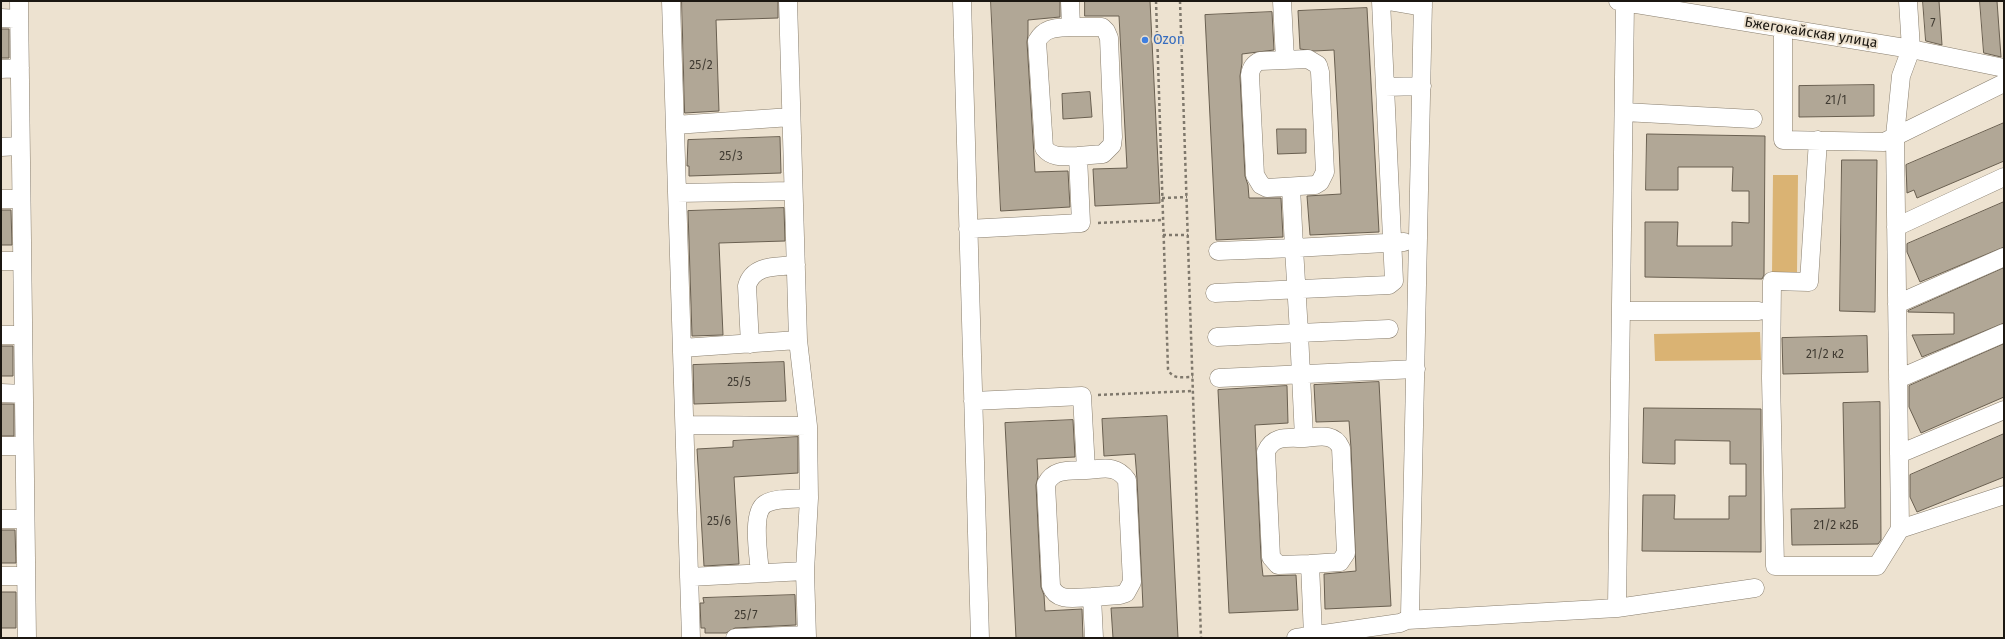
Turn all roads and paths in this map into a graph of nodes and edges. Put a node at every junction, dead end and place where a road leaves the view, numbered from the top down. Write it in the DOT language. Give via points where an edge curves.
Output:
graph roads {
  1 [pos="19,1"];
  2 [pos="671,1"];
  3 [pos="788,1"];
  4 [pos="962,1"];
  5 [pos="1070,1"];
  6 [pos="1156,1"];
  7 [pos="1180,1"];
  8 [pos="1282,1"];
  9 [pos="1381,1"];
  10 [pos="1388,1"];
  11 [pos="1908,1"];
  12 [pos="1622,2"];
  13 [pos="1423,4"];
  14 [pos="1681,6"];
  15 [pos="1,18"];
  16 [pos="19,19"];
  17 [pos="1071,27"];
  18 [pos="1783,29"];
  19 [pos="1911,50"];
  20 [pos="1285,60"];
  21 [pos="1,68"];
  22 [pos="20,68"];
  23 [pos="2004,68"];
  24 [pos="2004,83"];
  25 [pos="1422,86"];
  26 [pos="1385,87"];
  27 [pos="1624,112"];
  28 [pos="791,117"];
  29 [pos="1753,119"];
  30 [pos="674,125"];
  31 [pos="1895,136"];
  32 [pos="1818,140"];
  33 [pos="20,146"];
  34 [pos="1,147"];
  35 [pos="1078,156"];
  36 [pos="2004,177"];
  37 [pos="1291,187"];
  38 [pos="793,191"];
  39 [pos="677,193"];
  40 [pos="1187,197"];
  41 [pos="1162,198"];
  42 [pos="1,199"];
  43 [pos="21,199"];
  44 [pos="1163,220"];
  45 [pos="1081,223"];
  46 [pos="1896,227"];
  47 [pos="968,229"];
  48 [pos="1188,235"];
  49 [pos="1163,236"];
  50 [pos="1418,242"];
  51 [pos="1393,243"];
  52 [pos="1294,248"];
  53 [pos="1218,251"];
  54 [pos="2004,257"];
  55 [pos="1,261"];
  56 [pos="22,261"];
  57 [pos="796,265"];
  58 [pos="1296,289"];
  59 [pos="1215,293"];
  60 [pos="1897,304"];
  61 [pos="1621,311"];
  62 [pos="1759,311"];
  63 [pos="1389,329"];
  64 [pos="1298,333"];
  65 [pos="2004,333"];
  66 [pos="1,335"];
  67 [pos="23,335"];
  68 [pos="1217,337"];
  69 [pos="798,340"];
  70 [pos="750,344"];
  71 [pos="682,348"];
  72 [pos="1416,369"];
  73 [pos="1301,374"];
  74 [pos="1193,377"];
  75 [pos="1219,378"];
  76 [pos="1898,379"];
  77 [pos="1193,391"];
  78 [pos="1,393"];
  79 [pos="24,394"];
  80 [pos="1082,396"];
  81 [pos="973,401"];
  82 [pos="2004,410"];
  83 [pos="685,425"];
  84 [pos="808,426"];
  85 [pos="1304,438"];
  86 [pos="1,446"];
  87 [pos="24,446"];
  88 [pos="1899,454"];
  89 [pos="1086,470"];
  90 [pos="2004,495"];
  91 [pos="809,498"];
  92 [pos="1,519"];
  93 [pos="25,519"];
  94 [pos="1900,530"];
  95 [pos="1310,564"];
  96 [pos="805,571"];
  97 [pos="760,573"];
  98 [pos="1,576"];
  99 [pos="26,576"];
  100 [pos="689,577"];
  101 [pos="1755,588"];
  102 [pos="1092,597"];
  103 [pos="1617,608"];
  104 [pos="1407,620"];
  105 [pos="807,637"];
  106 [pos="1305,637"];
  107 [pos="27,638"];
  108 [pos="691,638"];
  109 [pos="735,638"];
  110 [pos="980,638"];
  111 [pos="1094,638"];
  112 [pos="1202,638"];
  1 -- 16 [label="street"];
  2 -- 30 [label="street"];
  3 -- 28 [label="street"];
  4 -- 47 [label="street"];
  5 -- 17 [label="street"];
  6 -- 41 [label="path"];
  7 -- 40 [label="path"];
  8 -- 20 [label="street"];
  9 -- 26 [label="street"];
  10 -- 13 [label="street"];
  11 -- 19 [label="street"];
  12 -- 14 [label="street, Бжегокайская улица"];
  12 -- 27 [label="street"];
  13 -- 25 [label="street"];
  14 -- 18 [label="street, Бжегокайская улица"];
  15 -- 16 [label="street"];
  16 -- 22 [label="street"];
  17 -- 35 [label="street" via="1046,30 1037,41 1044,148 1048,153 1059,157"];
  17 -- 35 [label="street" via="1102,27 1106,31 1114,137 1112,145 1103,154"];
  18 -- 19 [label="street, Бжегокайская улица"];
  18 -- 32 [label="street" via="1784,140"];
  19 -- 23 [label="street, Бжегокайская улица"];
  19 -- 31 [label="street" via="1901,76"];
  20 -- 37 [label="street" via="1308,59 1318,65 1325,172 1320,182 1315,185"];
  20 -- 37 [label="street" via="1255,63 1250,75 1251,98 1257,181 1267,188"];
  21 -- 22 [label="street"];
  22 -- 33 [label="street"];
  24 -- 31 [label="street"];
  25 -- 26 [label="street"];
  25 -- 50 [label="street"];
  26 -- 51 [label="street"];
  27 -- 29 [label="street"];
  27 -- 61 [label="street"];
  28 -- 30 [label="street"];
  28 -- 38 [label="street"];
  30 -- 39 [label="street"];
  31 -- 32 [label="street" via="1884,142"];
  31 -- 46 [label="street"];
  32 -- 94 [label="street" via="1809,282 1772,281 1771,378 1775,566 1877,566"];
  33 -- 34 [label="street"];
  33 -- 43 [label="street"];
  35 -- 45 [label="street"];
  36 -- 46 [label="street"];
  37 -- 52 [label="street"];
  38 -- 39 [label="street"];
  38 -- 57 [label="street"];
  39 -- 71 [label="street"];
  40 -- 41 [label="path"];
  40 -- 48 [label="path"];
  41 -- 44 [label="path"];
  42 -- 43 [label="street"];
  43 -- 56 [label="street"];
  44 -- 45 [label="path"];
  44 -- 49 [label="path"];
  45 -- 47 [label="street"];
  46 -- 60 [label="street"];
  47 -- 81 [label="street"];
  48 -- 49 [label="path"];
  48 -- 74 [label="path"];
  49 -- 74 [label="path" via="1168,369 1171,376 1176,378"];
  50 -- 51 [label="street"];
  50 -- 72 [label="street"];
  51 -- 52 [label="street"];
  51 -- 58 [label="street" via="1395,277 1389,285"];
  52 -- 53 [label="street"];
  52 -- 58 [label="street"];
  54 -- 60 [label="street"];
  55 -- 56 [label="street"];
  56 -- 67 [label="street"];
  57 -- 69 [label="street"];
  57 -- 70 [label="street" via="764,267 749,278 747,286"];
  58 -- 59 [label="street"];
  58 -- 64 [label="street"];
  60 -- 76 [label="street"];
  61 -- 62 [label="street"];
  61 -- 103 [label="street"];
  63 -- 64 [label="street"];
  64 -- 68 [label="street"];
  64 -- 73 [label="street"];
  65 -- 76 [label="street"];
  66 -- 67 [label="street"];
  67 -- 79 [label="street"];
  69 -- 70 [label="street"];
  69 -- 84 [label="street"];
  70 -- 71 [label="street"];
  71 -- 83 [label="street"];
  72 -- 73 [label="street"];
  72 -- 104 [label="street" via="1411,609"];
  73 -- 75 [label="street"];
  73 -- 85 [label="street"];
  74 -- 77 [label="path"];
  76 -- 88 [label="street"];
  77 -- 80 [label="path"];
  77 -- 112 [label="path"];
  78 -- 79 [label="street"];
  79 -- 87 [label="street"];
  80 -- 81 [label="street"];
  80 -- 89 [label="street"];
  81 -- 110 [label="street"];
  82 -- 88 [label="street"];
  83 -- 84 [label="street"];
  83 -- 100 [label="street"];
  84 -- 91 [label="street"];
  85 -- 95 [label="street" via="1328,436 1338,442 1341,448 1346,554 1340,562"];
  85 -- 95 [label="street" via="1278,439 1269,445 1266,452 1271,557 1278,565"];
  86 -- 87 [label="street"];
  87 -- 93 [label="street"];
  88 -- 94 [label="street"];
  89 -- 102 [label="street" via="1053,473 1046,484 1053,592 1066,598"];
  89 -- 102 [label="street" via="1119,470 1127,480 1128,496 1132,582 1130,588 1120,595"];
  90 -- 94 [label="street"];
  91 -- 96 [label="street"];
  91 -- 97 [label="street" via="773,500 759,510 757,520"];
  92 -- 93 [label="street"];
  93 -- 99 [label="street"];
  95 -- 106 [label="street"];
  96 -- 97 [label="street"];
  96 -- 105 [label="street"];
  97 -- 100 [label="street"];
  98 -- 99 [label="street"];
  99 -- 107 [label="street"];
  100 -- 108 [label="street"];
  101 -- 103 [label="street"];
  102 -- 111 [label="street"];
  103 -- 104 [label="street"];
  104 -- 106 [label="street" via="1400,624"];
  105 -- 109 [label="street"];
}
